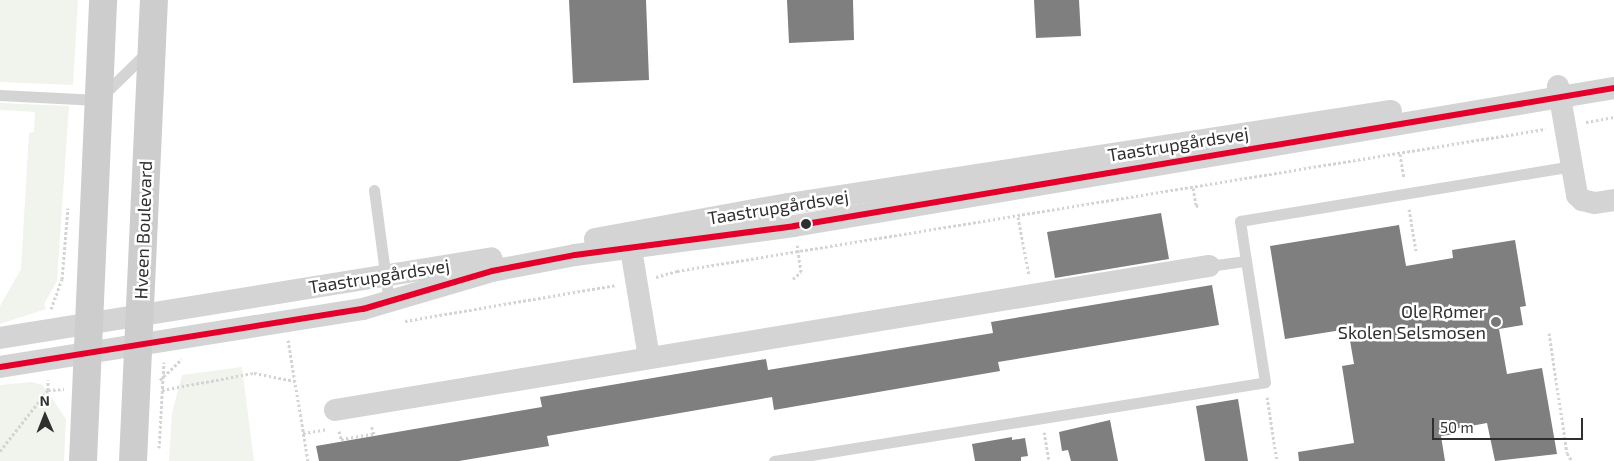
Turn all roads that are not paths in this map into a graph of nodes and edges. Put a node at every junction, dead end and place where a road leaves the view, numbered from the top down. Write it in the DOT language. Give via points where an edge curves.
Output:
graph roads {
  1 [pos="103,0"];
  2 [pos="173,0"];
  3 [pos="152,25"];
  4 [pos="1614,76"];
  5 [pos="1614,88"];
  6 [pos="1559,91"];
  7 [pos="0,94"];
  8 [pos="98,100"];
  9 [pos="1572,166"];
  10 [pos="374,190"];
  11 [pos="1614,200"];
  12 [pos="631,250"];
  13 [pos="1246,261"];
  14 [pos="1209,266"];
  15 [pos="385,275"];
  16 [pos="394,311"];
  17 [pos="140,315"];
  18 [pos="88,324"];
  19 [pos="0,338"];
  20 [pos="138,346"];
  21 [pos="88,354"];
  22 [pos="649,358"];
  23 [pos="0,367"];
  24 [pos="335,410"];
  25 [pos="83,461"];
  26 [pos="133,461"];
  27 [pos="774,461"];
  1 -- 8 [label="street"];
  2 -- 3 [label="street"];
  3 -- 8 [label="lane"];
  3 -- 17 [label="street, Hveen Boulevard"];
  4 -- 6 [label="street, Taastrupgårdsvej"];
  5 -- 6 [label="street, Taastrupgårdsvej"];
  6 -- 9 [label="street"];
  6 -- 12 [label="street, Taastrupgårdsvej" via="794,226"];
  6 -- 15 [label="street, Taastrupgårdsvej" via="788,204"];
  7 -- 8 [label="lane"];
  8 -- 18 [label="street"];
  9 -- 11 [label="street" via="1577,195 1582,200 1595,203"];
  9 -- 13 [label="lane" via="1240,221"];
  10 -- 15 [label="lane"];
  12 -- 16 [label="street, Taastrupgårdsvej" via="492,271"];
  12 -- 22 [label="street"];
  13 -- 14 [label="lane"];
  13 -- 27 [label="lane" via="1265,382"];
  14 -- 22 [label="street"];
  15 -- 16 [label="lane"];
  15 -- 17 [label="street, Taastrupgårdsvej"];
  16 -- 20 [label="street, Taastrupgårdsvej" via="285,322"];
  17 -- 18 [label="street, Taastrupgårdsvej"];
  17 -- 20 [label="street, Hveen Boulevard"];
  18 -- 19 [label="street, Taastrupgårdsvej"];
  18 -- 21 [label="street"];
  20 -- 21 [label="street, Taastrupgårdsvej"];
  20 -- 26 [label="street, Hveen Boulevard"];
  21 -- 23 [label="street, Taastrupgårdsvej"];
  21 -- 25 [label="street"];
  22 -- 24 [label="street"];
}
